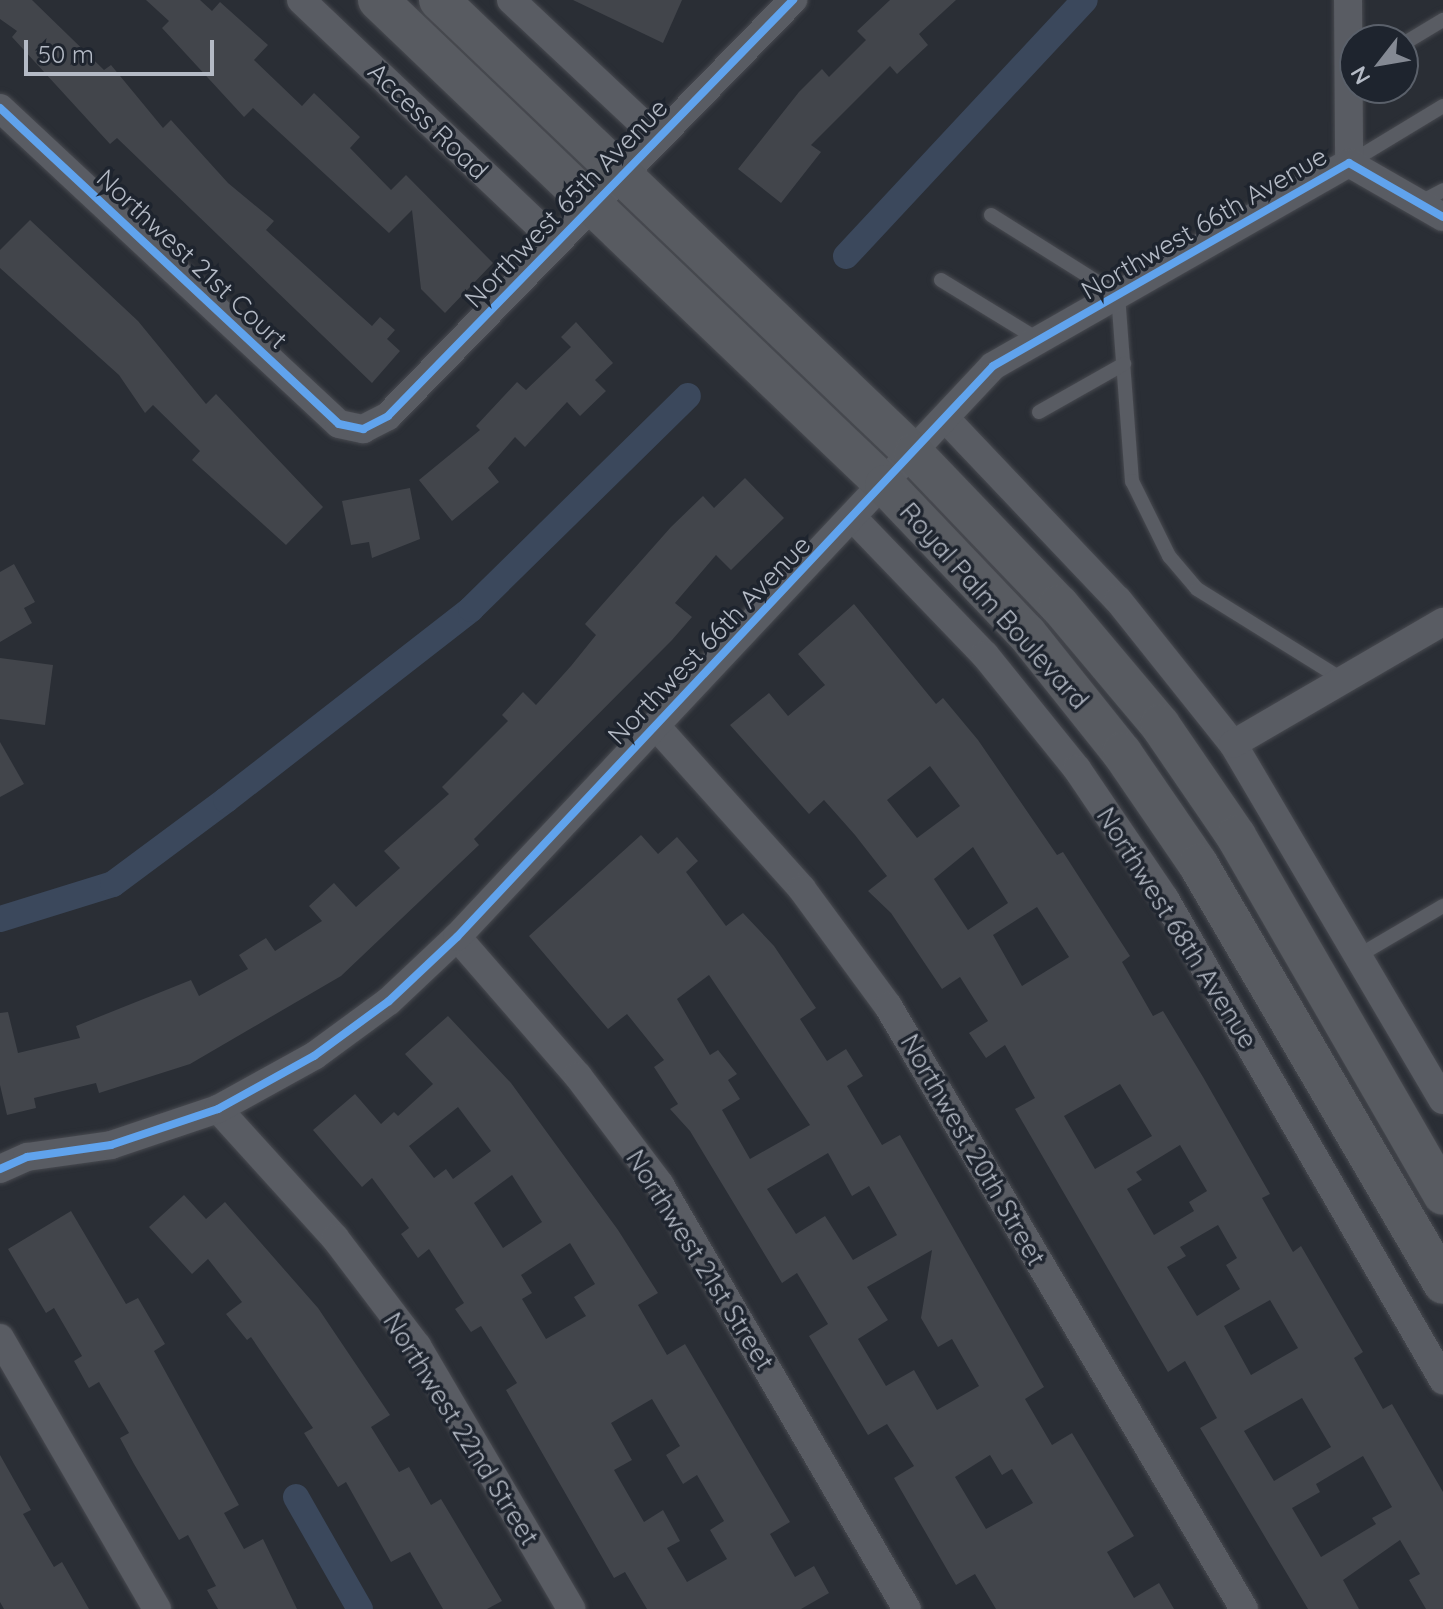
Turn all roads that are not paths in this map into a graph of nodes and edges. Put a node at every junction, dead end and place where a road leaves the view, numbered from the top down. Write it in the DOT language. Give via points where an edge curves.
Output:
graph roads {
  1 [pos="301,0"];
  2 [pos="378,0"];
  3 [pos="439,0"];
  4 [pos="511,0"];
  5 [pos="793,0"];
  6 [pos="1348,0"];
  7 [pos="1443,20"];
  8 [pos="1349,24"];
  9 [pos="1419,34"];
  10 [pos="1351,104"];
  11 [pos="1443,106"];
  12 [pos="0,108"];
  13 [pos="657,137"];
  14 [pos="1349,163"];
  15 [pos="622,173"];
  16 [pos="594,202"];
  17 [pos="1435,203"];
  18 [pos="991,215"];
  19 [pos="555,241"];
  20 [pos="941,280"];
  21 [pos="1118,295"];
  22 [pos="1039,340"];
  23 [pos="1124,364"];
  24 [pos="1039,412"];
  25 [pos="945,418"];
  26 [pos="363,429"];
  27 [pos="914,454"];
  28 [pos="885,485"];
  29 [pos="853,518"];
  30 [pos="1443,622"];
  31 [pos="1345,681"];
  32 [pos="655,725"];
  33 [pos="1233,744"];
  34 [pos="1443,906"];
  35 [pos="457,937"];
  36 [pos="1358,956"];
  37 [pos="1443,1100"];
  38 [pos="218,1109"];
  39 [pos="0,1169"];
  40 [pos="1418,1175"];
  41 [pos="1443,1284"];
  42 [pos="0,1338"];
  43 [pos="1443,1380"];
  44 [pos="157,1609"];
  45 [pos="571,1609"];
  46 [pos="907,1609"];
  47 [pos="1244,1609"];
  1 -- 19 [label="street, Access Road"];
  2 -- 16 [label="main road, Royal Palm Boulevard"];
  3 -- 15 [label="main road, Royal Palm Boulevard"];
  4 -- 13 [label="street"];
  5 -- 13 [label="street, Northwest 65th Avenue"];
  6 -- 8 [label="street"];
  7 -- 9 [label="lane"];
  10 -- 14 [label="street"];
  11 -- 14 [label="lane"];
  12 -- 26 [label="street, Northwest 21st Court" via="339,424"];
  13 -- 15 [label="street, Northwest 65th Avenue"];
  14 -- 17 [label="street, Northwest 66th Avenue"];
  14 -- 21 [label="street, Northwest 66th Avenue"];
  15 -- 16 [label="street, Northwest 65th Avenue"];
  15 -- 27 [label="main road, Royal Palm Boulevard"];
  16 -- 19 [label="street, Northwest 65th Avenue"];
  16 -- 28 [label="main road, Royal Palm Boulevard"];
  18 -- 21 [label="lane"];
  19 -- 26 [label="street, Northwest 65th Avenue" via="388,416"];
  20 -- 22 [label="lane"];
  21 -- 22 [label="street, Northwest 66th Avenue"];
  21 -- 23 [label="lane"];
  22 -- 25 [label="street, Northwest 66th Avenue" via="993,366"];
  23 -- 24 [label="lane"];
  23 -- 31 [label="lane" via="1132,481 1169,556 1197,589"];
  25 -- 27 [label="street, Northwest 66th Avenue"];
  25 -- 33 [label="street" via="1118,600"];
  27 -- 28 [label="street, Northwest 66th Avenue"];
  27 -- 40 [label="main road, Royal Palm Boulevard" via="1059,605 1160,725 1236,836"];
  28 -- 29 [label="street, Northwest 66th Avenue"];
  28 -- 40 [label="main road, Royal Palm Boulevard" via="1027,634 1122,753"];
  29 -- 32 [label="street, Northwest 66th Avenue"];
  29 -- 43 [label="street, Northwest 68th Avenue" via="985,655 1077,769 1165,899"];
  30 -- 31 [label="street"];
  31 -- 33 [label="street"];
  32 -- 35 [label="street, Northwest 66th Avenue"];
  32 -- 47 [label="street, Northwest 20th Street" via="802,889 888,1006"];
  33 -- 36 [label="street"];
  34 -- 36 [label="lane"];
  35 -- 38 [label="street, Northwest 66th Avenue" via="389,1001 314,1056"];
  35 -- 46 [label="street, Northwest 21st Street" via="578,1076 660,1185"];
  36 -- 37 [label="street"];
  38 -- 39 [label="street, Northwest 66th Avenue" via="111,1145 27,1157"];
  38 -- 45 [label="street, Northwest 22nd Street" via="335,1238 417,1346"];
  40 -- 41 [label="main road, Royal Palm Boulevard"];
  42 -- 44 [label="street"];
}
